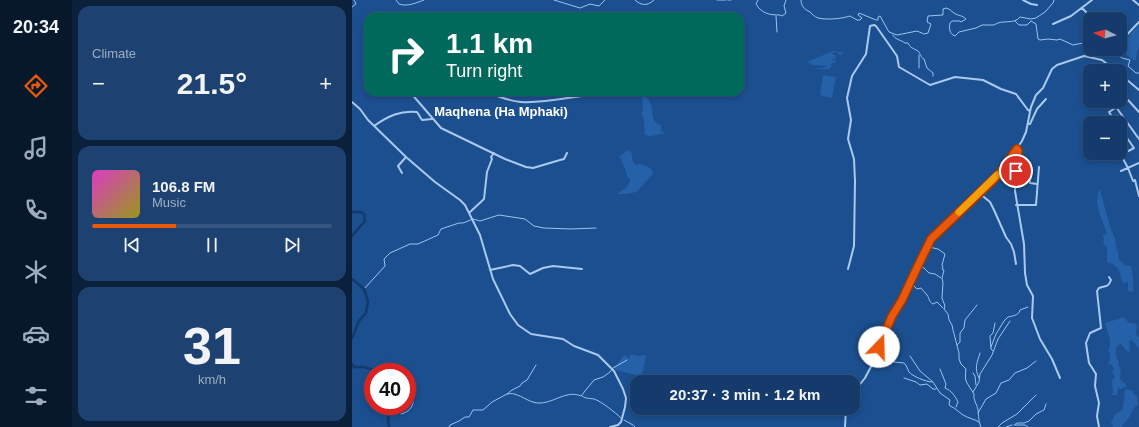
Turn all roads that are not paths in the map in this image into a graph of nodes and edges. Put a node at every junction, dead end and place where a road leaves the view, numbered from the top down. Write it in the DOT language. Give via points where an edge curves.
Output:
graph roads {
  1 [pos="1023,0"];
  2 [pos="1092,0"];
  3 [pos="1133,0"];
  4 [pos="1037,5"];
  5 [pos="1139,5"];
  6 [pos="1082,8"];
  7 [pos="1086,12"];
  8 [pos="1139,22"];
  9 [pos="1053,24"];
  10 [pos="1127,35"];
  11 [pos="1107,64"];
  12 [pos="1127,81"];
  13 [pos="1139,90"];
  14 [pos="414,96"];
  15 [pos="497,96"];
  16 [pos="592,96"];
  17 [pos="1046,99"];
  18 [pos="1127,101"];
  19 [pos="352,102"];
  20 [pos="1115,108"];
  21 [pos="1117,108"];
  22 [pos="1030,111"];
  23 [pos="1139,112"];
  24 [pos="1112,116"];
  25 [pos="432,119"];
  26 [pos="1028,124"];
  27 [pos="374,126"];
  28 [pos="1127,138"];
  29 [pos="1139,139"];
  30 [pos="1017,149"];
  31 [pos="1127,151"];
  32 [pos="494,153"];
  33 [pos="567,153"];
  34 [pos="406,157"];
  35 [pos="1123,160"];
  36 [pos="1139,163"];
  37 [pos="1039,168"];
  38 [pos="1128,168"];
  39 [pos="1121,171"];
  40 [pos="402,173"];
  41 [pos="1016,174"];
  42 [pos="1037,184"];
  43 [pos="979,194"];
  44 [pos="1139,194"];
  45 [pos="1016,205"];
  46 [pos="469,213"];
  47 [pos="1016,264"];
  48 [pos="582,269"];
  49 [pos="848,269"];
  50 [pos="490,270"];
  51 [pos="1109,277"];
  52 [pos="1060,378"];
  53 [pos="860,384"];
  54 [pos="846,415"];
  55 [pos="610,427"];
  56 [pos="845,427"];
  57 [pos="1099,427"];
  1 -- 4 [label="street"];
  2 -- 6 [label="street"];
  3 -- 5 [label="street"];
  6 -- 7 [label="street"];
  6 -- 9 [label="street"];
  8 -- 10 [label="street"];
  11 -- 22 [label="street" via="1102,60 1080,57 1052,68"];
  12 -- 13 [label="street"];
  14 -- 25 [label="street"];
  15 -- 16 [label="street" via="522,102 536,102"];
  17 -- 26 [label="street"];
  18 -- 23 [label="street"];
  19 -- 27 [label="street"];
  20 -- 24 [label="street" via="1109,112"];
  21 -- 29 [label="street"];
  22 -- 26 [label="street"];
  22 -- 49 [label="street" via="1016,94 983,80 956,77 926,84 899,67 897,56 887,40 876,26 870,26 866,54 852,76 847,98 851,120 848,139 854,159 855,181 854,246"];
  25 -- 27 [label="street" via="422,120 417,112 402,112"];
  25 -- 32 [label="street" via="446,131"];
  26 -- 30 [label="street"];
  27 -- 34 [label="street"];
  28 -- 31 [label="street" via="1134,148"];
  30 -- 41 [label="street"];
  30 -- 43 [label="street" via="999,174"];
  32 -- 33 [label="street" via="519,165 533,168 564,159"];
  32 -- 46 [label="street" via="487,172 484,199"];
  34 -- 40 [label="street" via="398,166"];
  34 -- 46 [label="street" via="460,200"];
  35 -- 38 [label="street"];
  36 -- 38 [label="street"];
  37 -- 42 [label="street"];
  38 -- 39 [label="street"];
  38 -- 44 [label="street"];
  41 -- 42 [label="street" via="1029,176 1030,182"];
  41 -- 45 [label="street"];
  42 -- 45 [label="street" via="1036,205"];
  43 -- 47 [label="street" via="990,202 1011,244"];
  43 -- 53 [label="street" via="931,239 892,316 874,361"];
  45 -- 52 [label="street" via="1024,244 1024,273 1033,296 1032,318"];
  46 -- 50 [label="street" via="480,235"];
  48 -- 50 [label="street" via="553,266 530,274 522,267 513,266"];
  50 -- 55 [label="street" via="510,314 524,330 563,339 598,355 614,371 626,398 621,422"];
  51 -- 57 [label="street" via="1109,285 1097,291 1101,328 1090,333 1086,343 1089,363 1096,374"];
  54 -- 56 [label="street"];
}
